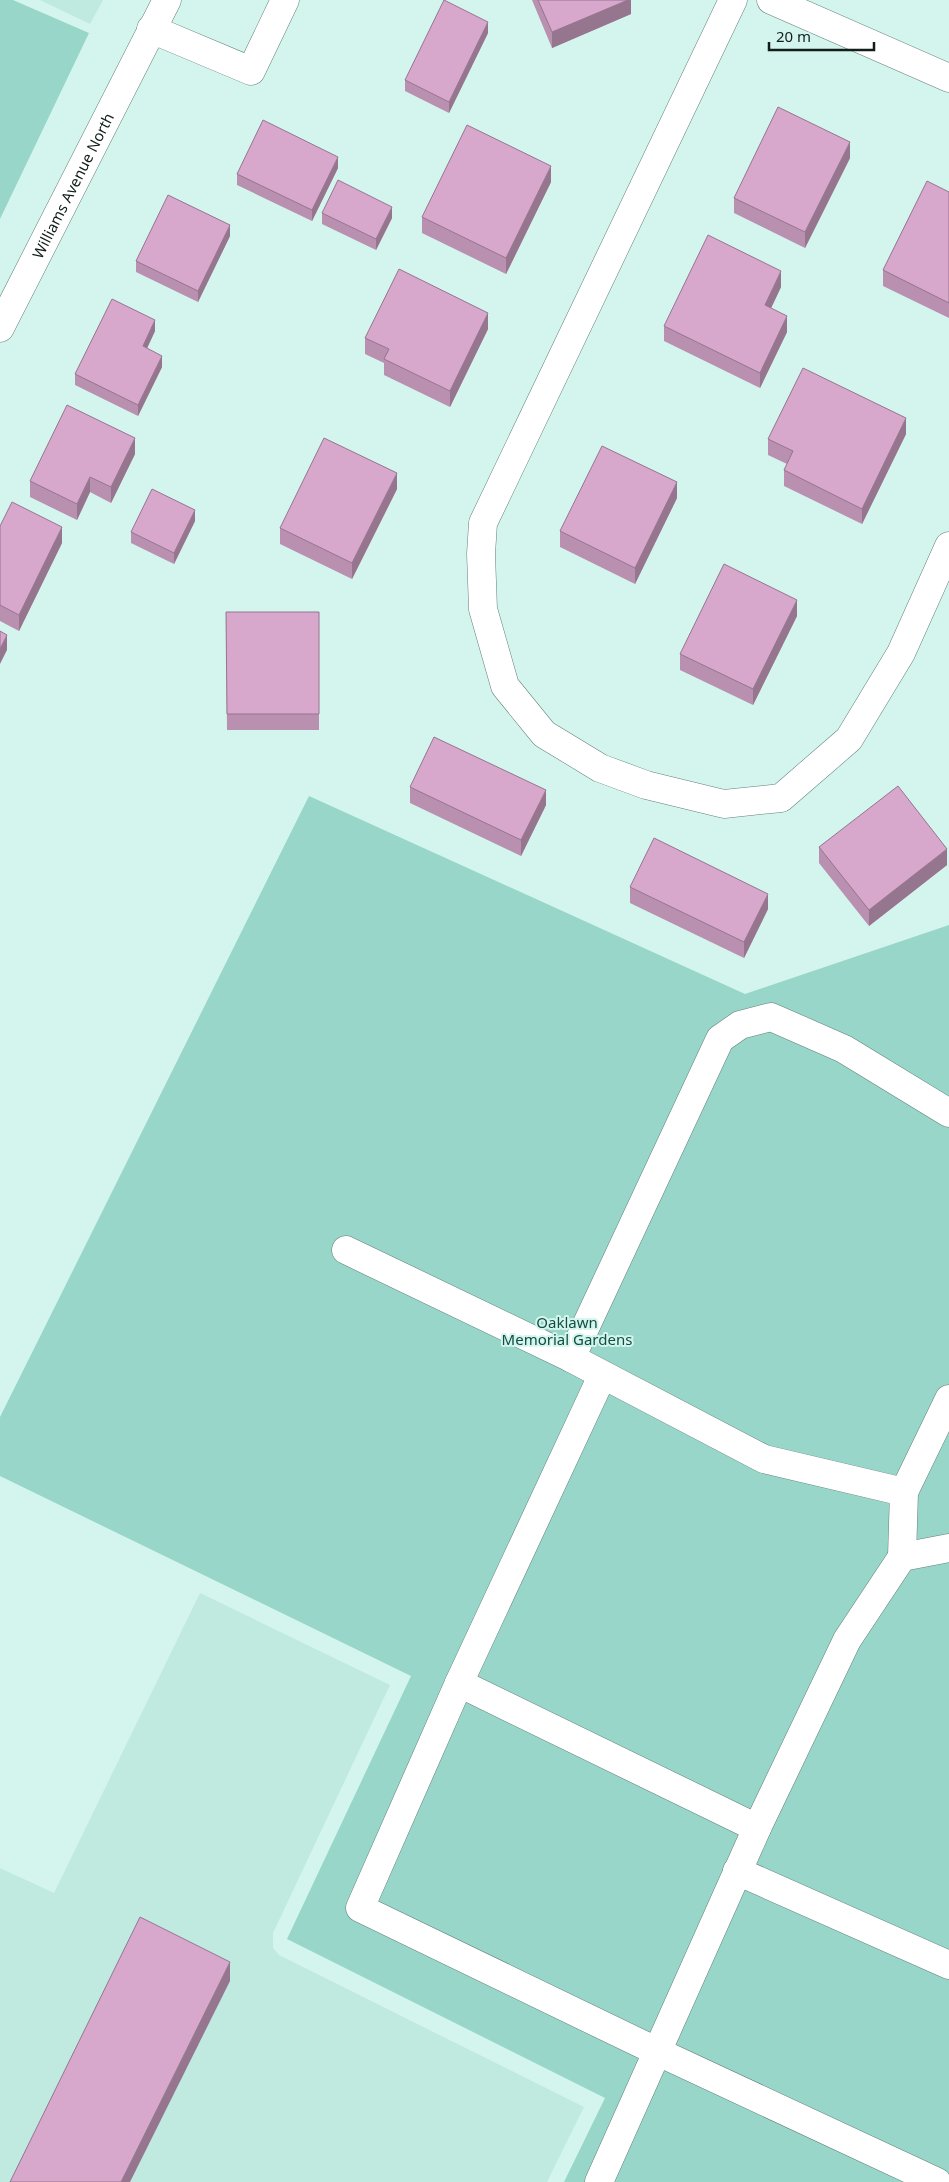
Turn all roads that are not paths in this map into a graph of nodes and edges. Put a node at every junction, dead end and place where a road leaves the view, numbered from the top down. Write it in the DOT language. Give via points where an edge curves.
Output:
graph roads {
  1 [pos="167,0"];
  2 [pos="285,0"];
  3 [pos="733,0"];
  4 [pos="771,0"];
  5 [pos="148,35"];
  6 [pos="949,78"];
  7 [pos="0,328"];
  8 [pos="949,546"];
  9 [pos="949,1113"];
  10 [pos="346,1250"];
  11 [pos="571,1358"];
  12 [pos="602,1376"];
  13 [pos="949,1399"];
  14 [pos="904,1492"];
  15 [pos="949,1548"];
  16 [pos="902,1557"];
  17 [pos="459,1683"];
  18 [pos="757,1828"];
  19 [pos="737,1871"];
  20 [pos="949,1965"];
  21 [pos="656,2051"];
  22 [pos="599,2182"];
  23 [pos="937,2182"];
  1 -- 5 [label="street, Williams Avenue North"];
  2 -- 5 [label="street" via="251,70"];
  3 -- 8 [label="street" via="483,523 483,609 505,686 544,734 600,768 646,785 724,804 781,798 849,739 901,653"];
  4 -- 6 [label="street"];
  5 -- 7 [label="street, Williams Avenue North"];
  9 -- 11 [label="street" via="844,1049 771,1017 740,1025 720,1039"];
  10 -- 11 [label="street"];
  11 -- 12 [label="street"];
  12 -- 14 [label="street" via="764,1459"];
  12 -- 17 [label="street"];
  13 -- 14 [label="street"];
  14 -- 16 [label="street"];
  15 -- 16 [label="street"];
  16 -- 18 [label="street" via="847,1640"];
  17 -- 18 [label="street"];
  17 -- 21 [label="street" via="360,1908"];
  18 -- 19 [label="street"];
  19 -- 20 [label="street"];
  19 -- 21 [label="street"];
  21 -- 22 [label="street"];
  21 -- 23 [label="street"];
}
